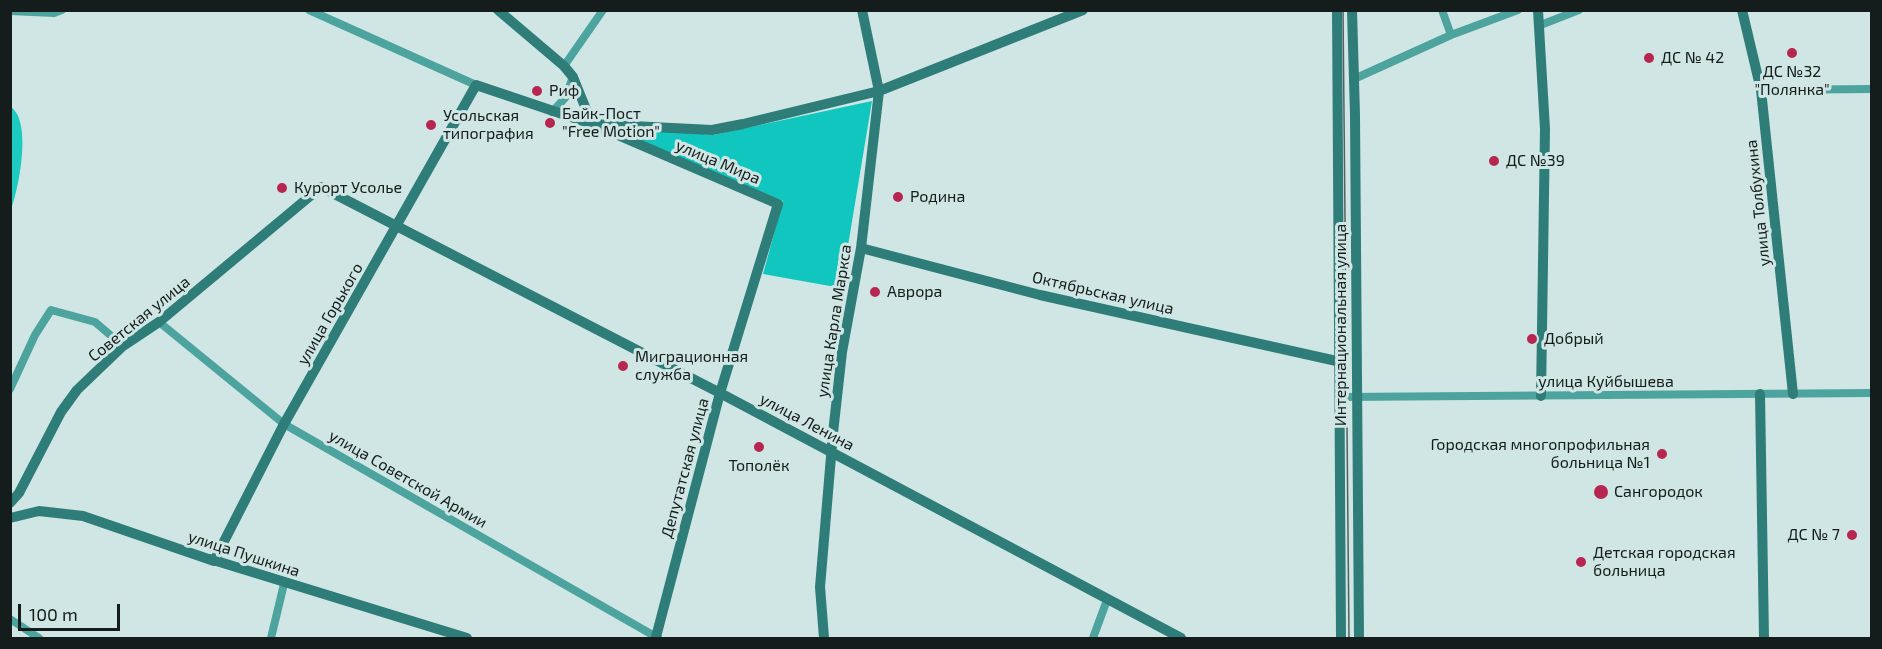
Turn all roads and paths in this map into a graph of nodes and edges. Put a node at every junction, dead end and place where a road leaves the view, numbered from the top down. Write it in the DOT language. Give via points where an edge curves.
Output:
graph roads {
  1 [pos="62,10"];
  2 [pos="309,10"];
  3 [pos="498,10"];
  4 [pos="603,10"];
  5 [pos="862,10"];
  6 [pos="1083,10"];
  7 [pos="1337,10"];
  8 [pos="1352,10"];
  9 [pos="1442,10"];
  10 [pos="1518,10"];
  11 [pos="1538,10"];
  12 [pos="1579,10"];
  13 [pos="1742,10"];
  14 [pos="10,11"];
  15 [pos="1538,26"];
  16 [pos="1450,35"];
  17 [pos="564,66"];
  18 [pos="573,77"];
  19 [pos="1354,79"];
  20 [pos="476,86"];
  21 [pos="1872,89"];
  22 [pos="1761,90"];
  23 [pos="879,91"];
  24 [pos="552,112"];
  25 [pos="592,124"];
  26 [pos="321,187"];
  27 [pos="778,204"];
  28 [pos="399,226"];
  29 [pos="861,248"];
  30 [pos="159,321"];
  31 [pos="123,346"];
  32 [pos="1341,362"];
  33 [pos="10,389"];
  34 [pos="720,393"];
  35 [pos="1872,393"];
  36 [pos="1760,394"];
  37 [pos="1792,394"];
  38 [pos="1541,396"];
  39 [pos="1342,397"];
  40 [pos="1356,397"];
  41 [pos="284,423"];
  42 [pos="833,452"];
  43 [pos="10,503"];
  44 [pos="10,518"];
  45 [pos="214,561"];
  46 [pos="284,584"];
  47 [pos="1107,600"];
  48 [pos="10,619"];
  49 [pos="657,638"];
  50 [pos="39,639"];
  51 [pos="271,639"];
  52 [pos="467,639"];
  53 [pos="825,639"];
  54 [pos="1093,639"];
  55 [pos="1181,639"];
  56 [pos="1341,639"];
  57 [pos="1359,639"];
  58 [pos="1764,639"];
  1 -- 14 [label="street"];
  2 -- 20 [label="street"];
  3 -- 17 [label="street"];
  4 -- 17 [label="street"];
  5 -- 23 [label="street, улица Карла Маркса"];
  6 -- 23 [label="street"];
  7 -- 32 [label="street, Интернациональная улица"];
  8 -- 19 [label="street, Интернациональная улица"];
  9 -- 16 [label="street"];
  10 -- 16 [label="street"];
  11 -- 15 [label="street"];
  12 -- 15 [label="street"];
  13 -- 22 [label="street, улица Толбухина"];
  15 -- 38 [label="street" via="1545,129"];
  16 -- 19 [label="street"];
  17 -- 18 [label="street"];
  18 -- 24 [label="street" via="565,98"];
  18 -- 25 [label="street"];
  19 -- 40 [label="street, Интернациональная улица"];
  20 -- 24 [label="street, улица Мира"];
  20 -- 28 [label="street, улица Горького"];
  21 -- 22 [label="street"];
  22 -- 37 [label="street, улица Толбухина"];
  23 -- 25 [label="street" via="712,130"];
  23 -- 29 [label="street, улица Карла Маркса"];
  24 -- 25 [label="street, улица Мира"];
  25 -- 27 [label="street, улица Мира"];
  26 -- 28 [label="street, улица Ленина"];
  26 -- 30 [label="street, Советская улица"];
  27 -- 34 [label="street, Депутатская улица"];
  28 -- 34 [label="street, улица Ленина"];
  28 -- 41 [label="street, улица Горького"];
  29 -- 32 [label="street, Октябрьская улица" via="1040,295"];
  29 -- 42 [label="street, улица Карла Маркса" via="842,352"];
  30 -- 31 [label="street, Советская улица"];
  30 -- 41 [label="street, улица Советской Армии"];
  31 -- 33 [label="street" via="95,322 51,310"];
  31 -- 43 [label="street, Советская улица" via="77,390"];
  32 -- 39 [label="street, Интернациональная улица"];
  34 -- 42 [label="street, улица Ленина"];
  34 -- 49 [label="street, Депутатская улица"];
  35 -- 37 [label="street, улица Куйбышева"];
  36 -- 37 [label="street, улица Куйбышева"];
  36 -- 38 [label="street, улица Куйбышева"];
  36 -- 58 [label="street"];
  38 -- 40 [label="street, улица Куйбышева"];
  39 -- 40 [label="street, улица Куйбышева"];
  39 -- 56 [label="street, Интернациональная улица"];
  40 -- 57 [label="street, Интернациональная улица"];
  41 -- 45 [label="street, улица Горького"];
  41 -- 49 [label="street, улица Советской Армии"];
  42 -- 47 [label="street, улица Ленина"];
  42 -- 53 [label="street, улица Карла Маркса" via="820,587"];
  44 -- 45 [label="street, улица Пушкина" via="35,512 83,516"];
  45 -- 46 [label="street, улица Пушкина"];
  46 -- 51 [label="street"];
  46 -- 52 [label="street, улица Пушкина"];
  47 -- 54 [label="street"];
  47 -- 55 [label="street, улица Ленина"];
  48 -- 50 [label="street"];
}
